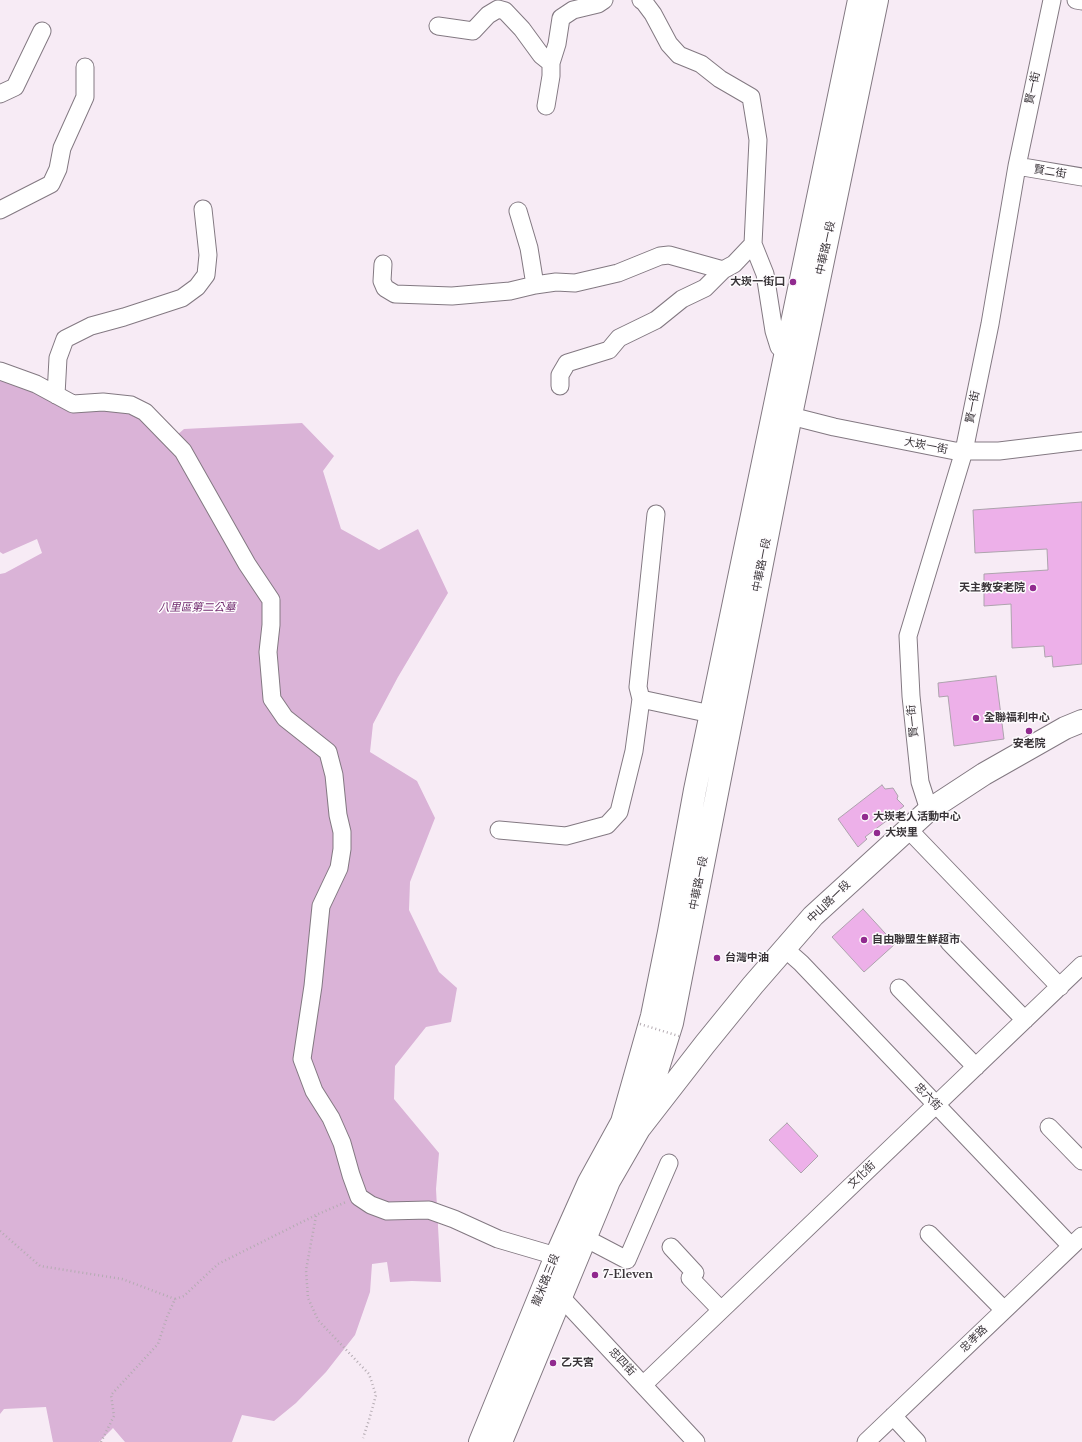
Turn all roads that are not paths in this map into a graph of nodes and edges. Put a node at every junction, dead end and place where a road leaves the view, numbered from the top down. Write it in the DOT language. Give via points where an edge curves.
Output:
graph roads {
  1 [pos="604,0"];
  2 [pos="641,0"];
  3 [pos="859,0"];
  4 [pos="877,0"];
  5 [pos="1052,0"];
  6 [pos="1076,0"];
  7 [pos="1082,1"];
  8 [pos="438,26"];
  9 [pos="42,31"];
  10 [pos="551,63"];
  11 [pos="85,68"];
  12 [pos="0,94"];
  13 [pos="546,106"];
  14 [pos="1017,166"];
  15 [pos="1082,177"];
  16 [pos="204,209"];
  17 [pos="0,210"];
  18 [pos="518,211"];
  19 [pos="753,244"];
  20 [pos="383,264"];
  21 [pos="723,270"];
  22 [pos="535,285"];
  23 [pos="795,354"];
  24 [pos="0,371"];
  25 [pos="560,386"];
  26 [pos="56,395"];
  27 [pos="782,413"];
  28 [pos="1082,441"];
  29 [pos="964,451"];
  30 [pos="656,514"];
  31 [pos="641,699"];
  32 [pos="711,714"];
  33 [pos="1081,723"];
  34 [pos="929,810"];
  35 [pos="908,829"];
  36 [pos="499,830"];
  37 [pos="949,942"];
  38 [pos="784,948"];
  39 [pos="1082,965"];
  40 [pos="1060,986"];
  41 [pos="899,988"];
  42 [pos="1024,1020"];
  43 [pos="976,1067"];
  44 [pos="936,1105"];
  45 [pos="631,1125"];
  46 [pos="1049,1128"];
  47 [pos="1082,1161"];
  48 [pos="669,1163"];
  49 [pos="929,1234"];
  50 [pos="585,1238"];
  51 [pos="1076,1241"];
  52 [pos="671,1247"];
  53 [pos="556,1256"];
  54 [pos="552,1292"];
  55 [pos="721,1310"];
  56 [pos="1004,1310"];
  57 [pos="643,1385"];
  58 [pos="893,1416"];
  59 [pos="480,1442"];
  60 [pos="501,1442"];
  61 [pos="696,1442"];
  62 [pos="866,1442"];
  63 [pos="917,1442"];
  1 -- 10 [label="street" via="573,10 561,18"];
  2 -- 19 [label="street" via="679,55 701,64 720,79 751,97 758,140"];
  3 -- 23 [label="main road, 中華路一段"];
  4 -- 23 [label="main road, 中華路一段"];
  5 -- 14 [label="street, 賢一街"];
  6 -- 7 [label="street"];
  8 -- 10 [label="street" via="473,32 488,15 498,9 505,11 522,29 540,55"];
  9 -- 12 [label="street" via="15,87"];
  10 -- 13 [label="street"];
  11 -- 17 [label="street" via="85,97 62,148 58,169 51,184"];
  14 -- 15 [label="street, 賢二街"];
  14 -- 29 [label="street, 賢一街" via="990,324"];
  16 -- 26 [label="street" via="208,255 206,275 197,287 182,298 90,326 65,339 58,358"];
  18 -- 22 [label="street" via="529,248"];
  19 -- 21 [label="street" via="734,264"];
  19 -- 23 [label="street" via="765,274 779,347"];
  20 -- 22 [label="street" via="382,281 385,288 395,294 460,295 510,291"];
  21 -- 22 [label="street" via="669,255 660,256 618,273 575,283"];
  21 -- 25 [label="street" via="705,288 682,299 656,320 619,338 609,350 567,363 560,375"];
  23 -- 27 [label="main road, 中華路一段"];
  24 -- 26 [label="street" via="36,384"];
  26 -- 53 [label="street" via="73,404 103,402 131,406 145,412 183,451 247,564 271,600 268,652 272,699 285,718 328,752 334,775 342,849 339,868 320,906 313,986 302,1059 314,1091 331,1118 342,1143 359,1197 387,1211 429,1210 498,1239"];
  27 -- 29 [label="street, 大崁一街" via="834,427"];
  27 -- 32 [label="main road, 中華路一段"];
  27 -- 45 [label="main road, 中華路一段" via="672,1023"];
  28 -- 29 [label="street, 大崁一街"];
  29 -- 34 [label="street, 賢一街" via="908,636 920,782"];
  30 -- 31 [label="street" via="638,687"];
  31 -- 32 [label="street"];
  31 -- 36 [label="street" via="634,750 619,812 607,825 566,836"];
  32 -- 45 [label="main road, 中華路一段"];
  33 -- 34 [label="main road, 中山路一段" via="1065,728 984,774"];
  34 -- 35 [label="main road, 中山路一段"];
  35 -- 38 [label="main road, 中山路一段" via="813,916"];
  35 -- 40 [label="street"];
  37 -- 42 [label="street"];
  38 -- 44 [label="street, 忠六街"];
  38 -- 45 [label="main road, 中山路一段" via="710,1038"];
  39 -- 40 [label="street, 文化街"];
  40 -- 42 [label="street, 文化街"];
  41 -- 43 [label="street"];
  42 -- 43 [label="street, 文化街"];
  43 -- 44 [label="street, 文化街"];
  44 -- 51 [label="street, 忠六街"];
  44 -- 55 [label="street, 文化街"];
  45 -- 50 [label="main road, 龍米路三段"];
  45 -- 53 [label="main road, 龍米路三段" via="589,1182"];
  46 -- 47 [label="street"];
  48 -- 50 [label="street" via="627,1260"];
  49 -- 56 [label="street"];
  50 -- 54 [label="main road, 龍米路三段"];
  51 -- 56 [label="street, 忠孝路"];
  52 -- 55 [label="street" via="695,1273 690,1278"];
  53 -- 54 [label="main road, 龍米路三段"];
  54 -- 57 [label="street, 忠四街"];
  54 -- 59 [label="main road, 龍米路三段"];
  54 -- 60 [label="main road, 龍米路三段"];
  55 -- 57 [label="street, 文化街"];
  56 -- 58 [label="street, 忠孝路"];
  57 -- 61 [label="street, 忠四街"];
  58 -- 62 [label="street, 忠孝路"];
  58 -- 63 [label="street"];
}
